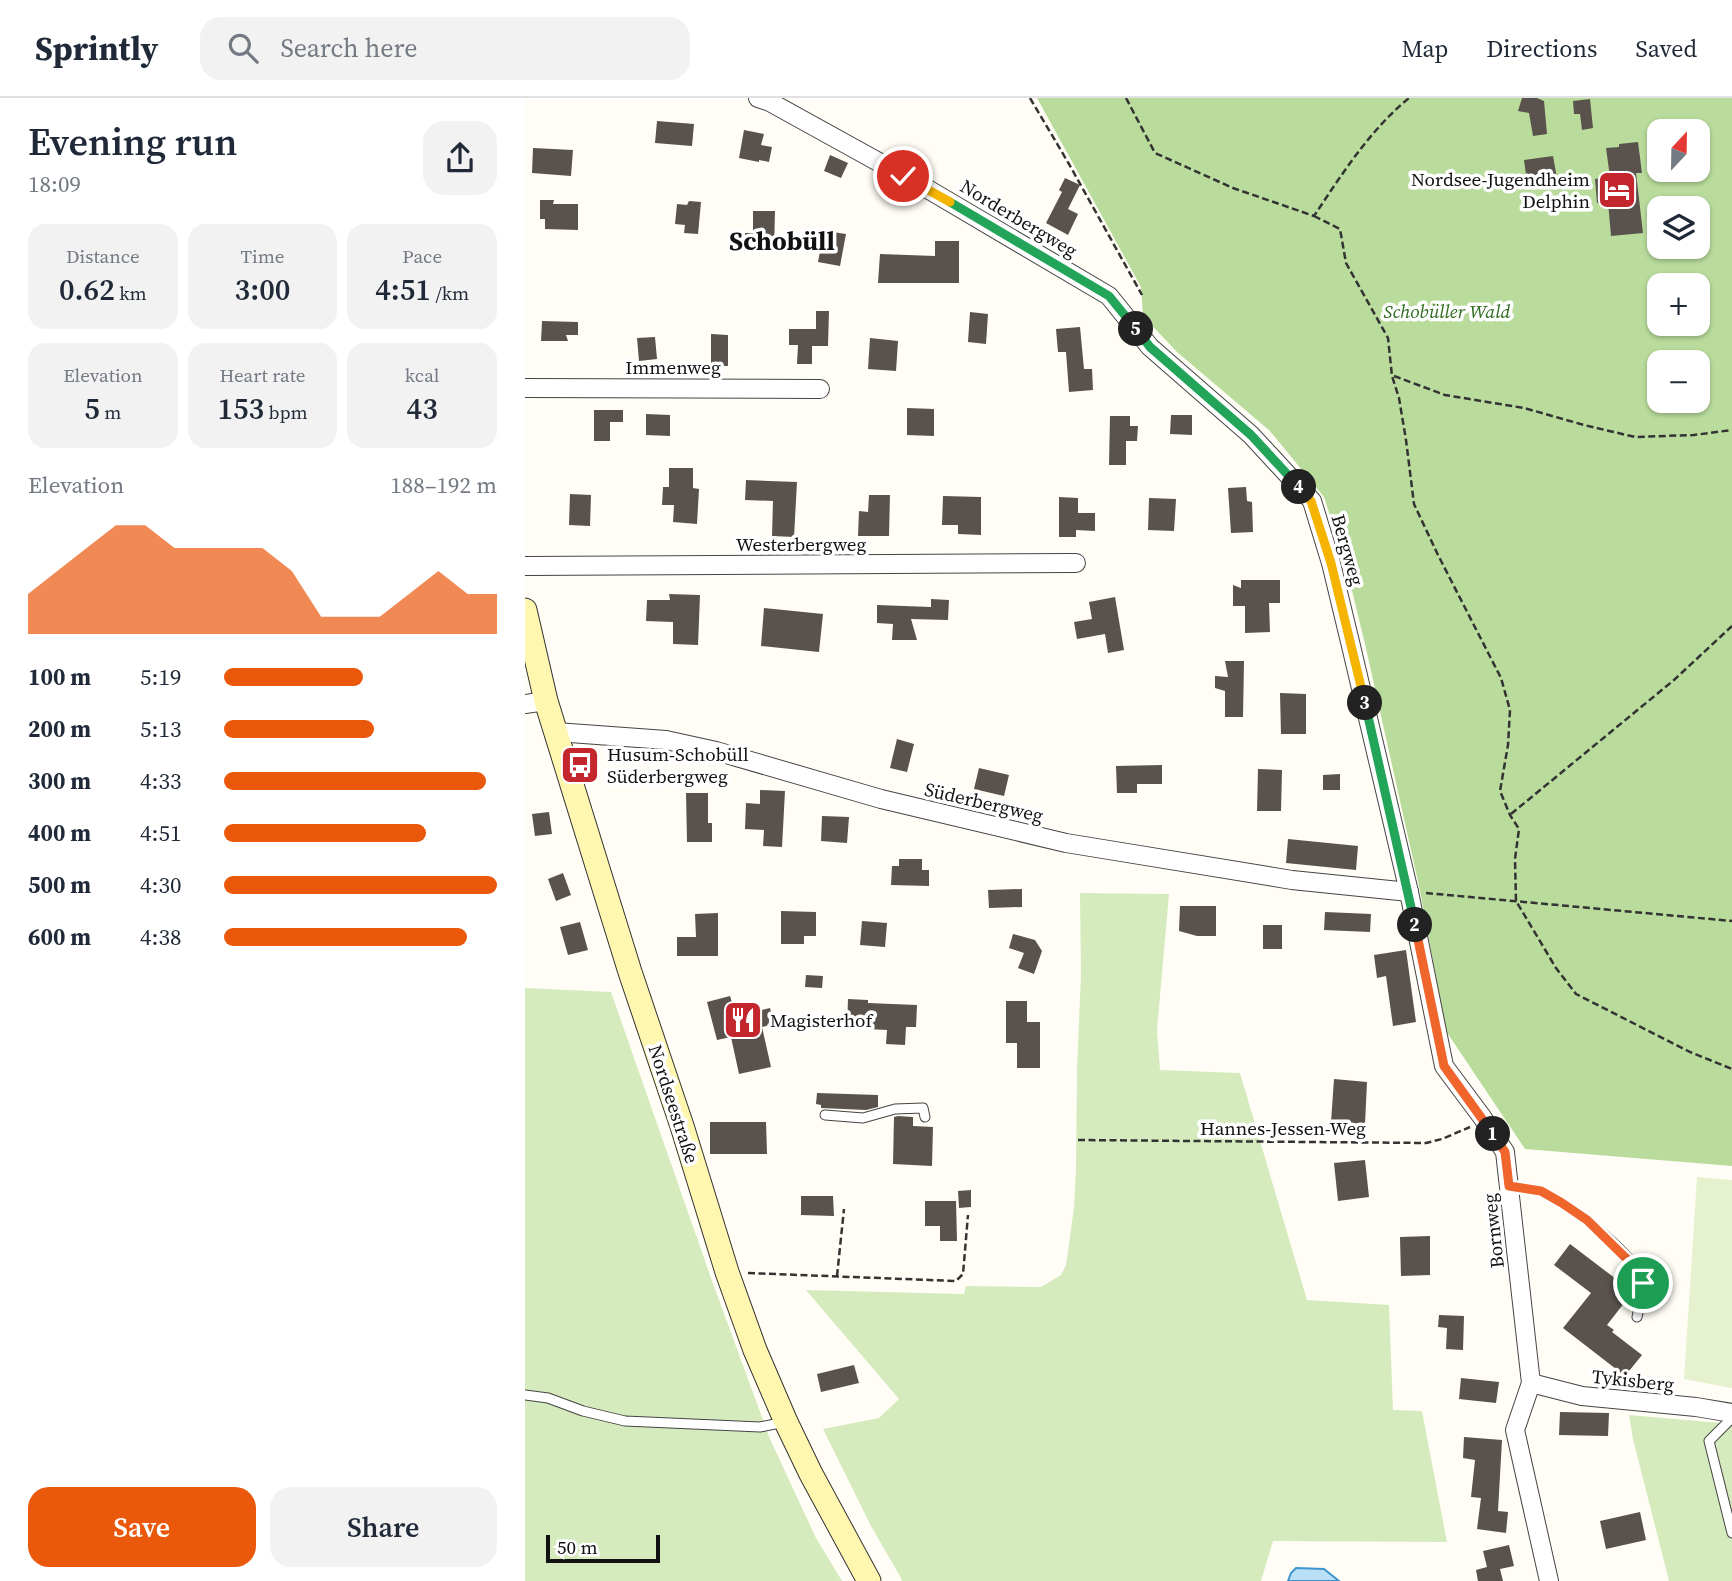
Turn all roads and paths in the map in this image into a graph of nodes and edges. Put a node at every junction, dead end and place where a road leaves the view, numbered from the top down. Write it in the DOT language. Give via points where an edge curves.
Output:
graph roads {
  1 [pos="758,98"];
  2 [pos="1030,98"];
  3 [pos="1126,98"];
  4 [pos="1409,98"];
  5 [pos="1314,216"];
  6 [pos="1142,295"];
  7 [pos="1109,296"];
  8 [pos="1392,376"];
  9 [pos="525,388"];
  10 [pos="820,389"];
  11 [pos="1732,430"];
  12 [pos="1076,563"];
  13 [pos="525,566"];
  14 [pos="525,610"];
  15 [pos="1732,625"];
  16 [pos="535,702"];
  17 [pos="556,732"];
  18 [pos="1510,815"];
  19 [pos="1409,892"];
  20 [pos="1516,901"];
  21 [pos="1732,921"];
  22 [pos="1732,1069"];
  23 [pos="825,1115"];
  24 [pos="1482,1117"];
  25 [pos="925,1118"];
  26 [pos="1078,1140"];
  27 [pos="1509,1186"];
  28 [pos="843,1209"];
  29 [pos="968,1215"];
  30 [pos="727,1272"];
  31 [pos="837,1276"];
  32 [pos="1637,1317"];
  33 [pos="1531,1384"];
  34 [pos="525,1395"];
  35 [pos="1732,1415"];
  36 [pos="786,1422"];
  37 [pos="1732,1533"];
  38 [pos="869,1581"];
  39 [pos="1549,1581"];
  1 -- 7 [label="street, Norderbergweg" via="931,191"];
  2 -- 6 [label="path"];
  3 -- 5 [label="path" via="1155,153 1233,188"];
  4 -- 5 [label="path" via="1353,159"];
  5 -- 8 [label="path" via="1340,229 1346,263 1388,338"];
  7 -- 19 [label="street, Bergweg" via="1150,347 1251,435 1311,501 1334,575"];
  8 -- 11 [label="path" via="1445,395 1524,408 1635,438"];
  8 -- 18 [label="path" via="1414,504 1500,678 1510,710 1500,791"];
  9 -- 10 [label="street, Immenweg"];
  12 -- 13 [label="street, Westerbergweg"];
  14 -- 16 [label="main road, Nordseestraße"];
  15 -- 18 [label="path" via="1674,680"];
  16 -- 17 [label="main road, Nordseestraße"];
  17 -- 19 [label="street, Süderbergweg" via="666,740 881,799 1066,843 1292,880"];
  17 -- 30 [label="main road, Nordseestraße"];
  18 -- 20 [label="path" via="1519,829"];
  19 -- 20 [label="path"];
  19 -- 24 [label="street, Bornweg" via="1444,1066"];
  20 -- 21 [label="path"];
  20 -- 22 [label="path" via="1576,994"];
  23 -- 25 [label="lane" via="863,1118 895,1109 923,1108"];
  24 -- 26 [label="path, Hannes-Jessen-Weg" via="1469,1127 1426,1143"];
  24 -- 27 [label="street, Bornweg" via="1505,1152"];
  27 -- 32 [label="lane" via="1541,1191 1562,1203 1622,1253 1643,1283"];
  27 -- 33 [label="street, Bornweg"];
  28 -- 31 [label="path"];
  29 -- 31 [label="path" via="963,1274 956,1281"];
  30 -- 31 [label="path"];
  30 -- 36 [label="main road, Nordseestraße"];
  33 -- 35 [label="street, Tykisberg" via="1582,1396"];
  33 -- 39 [label="street, Bornweg" via="1515,1430"];
  34 -- 36 [label="lane" via="625,1421 760,1427"];
  35 -- 37 [label="lane" via="1709,1441"];
  36 -- 38 [label="main road, Nordseestraße"];
}
